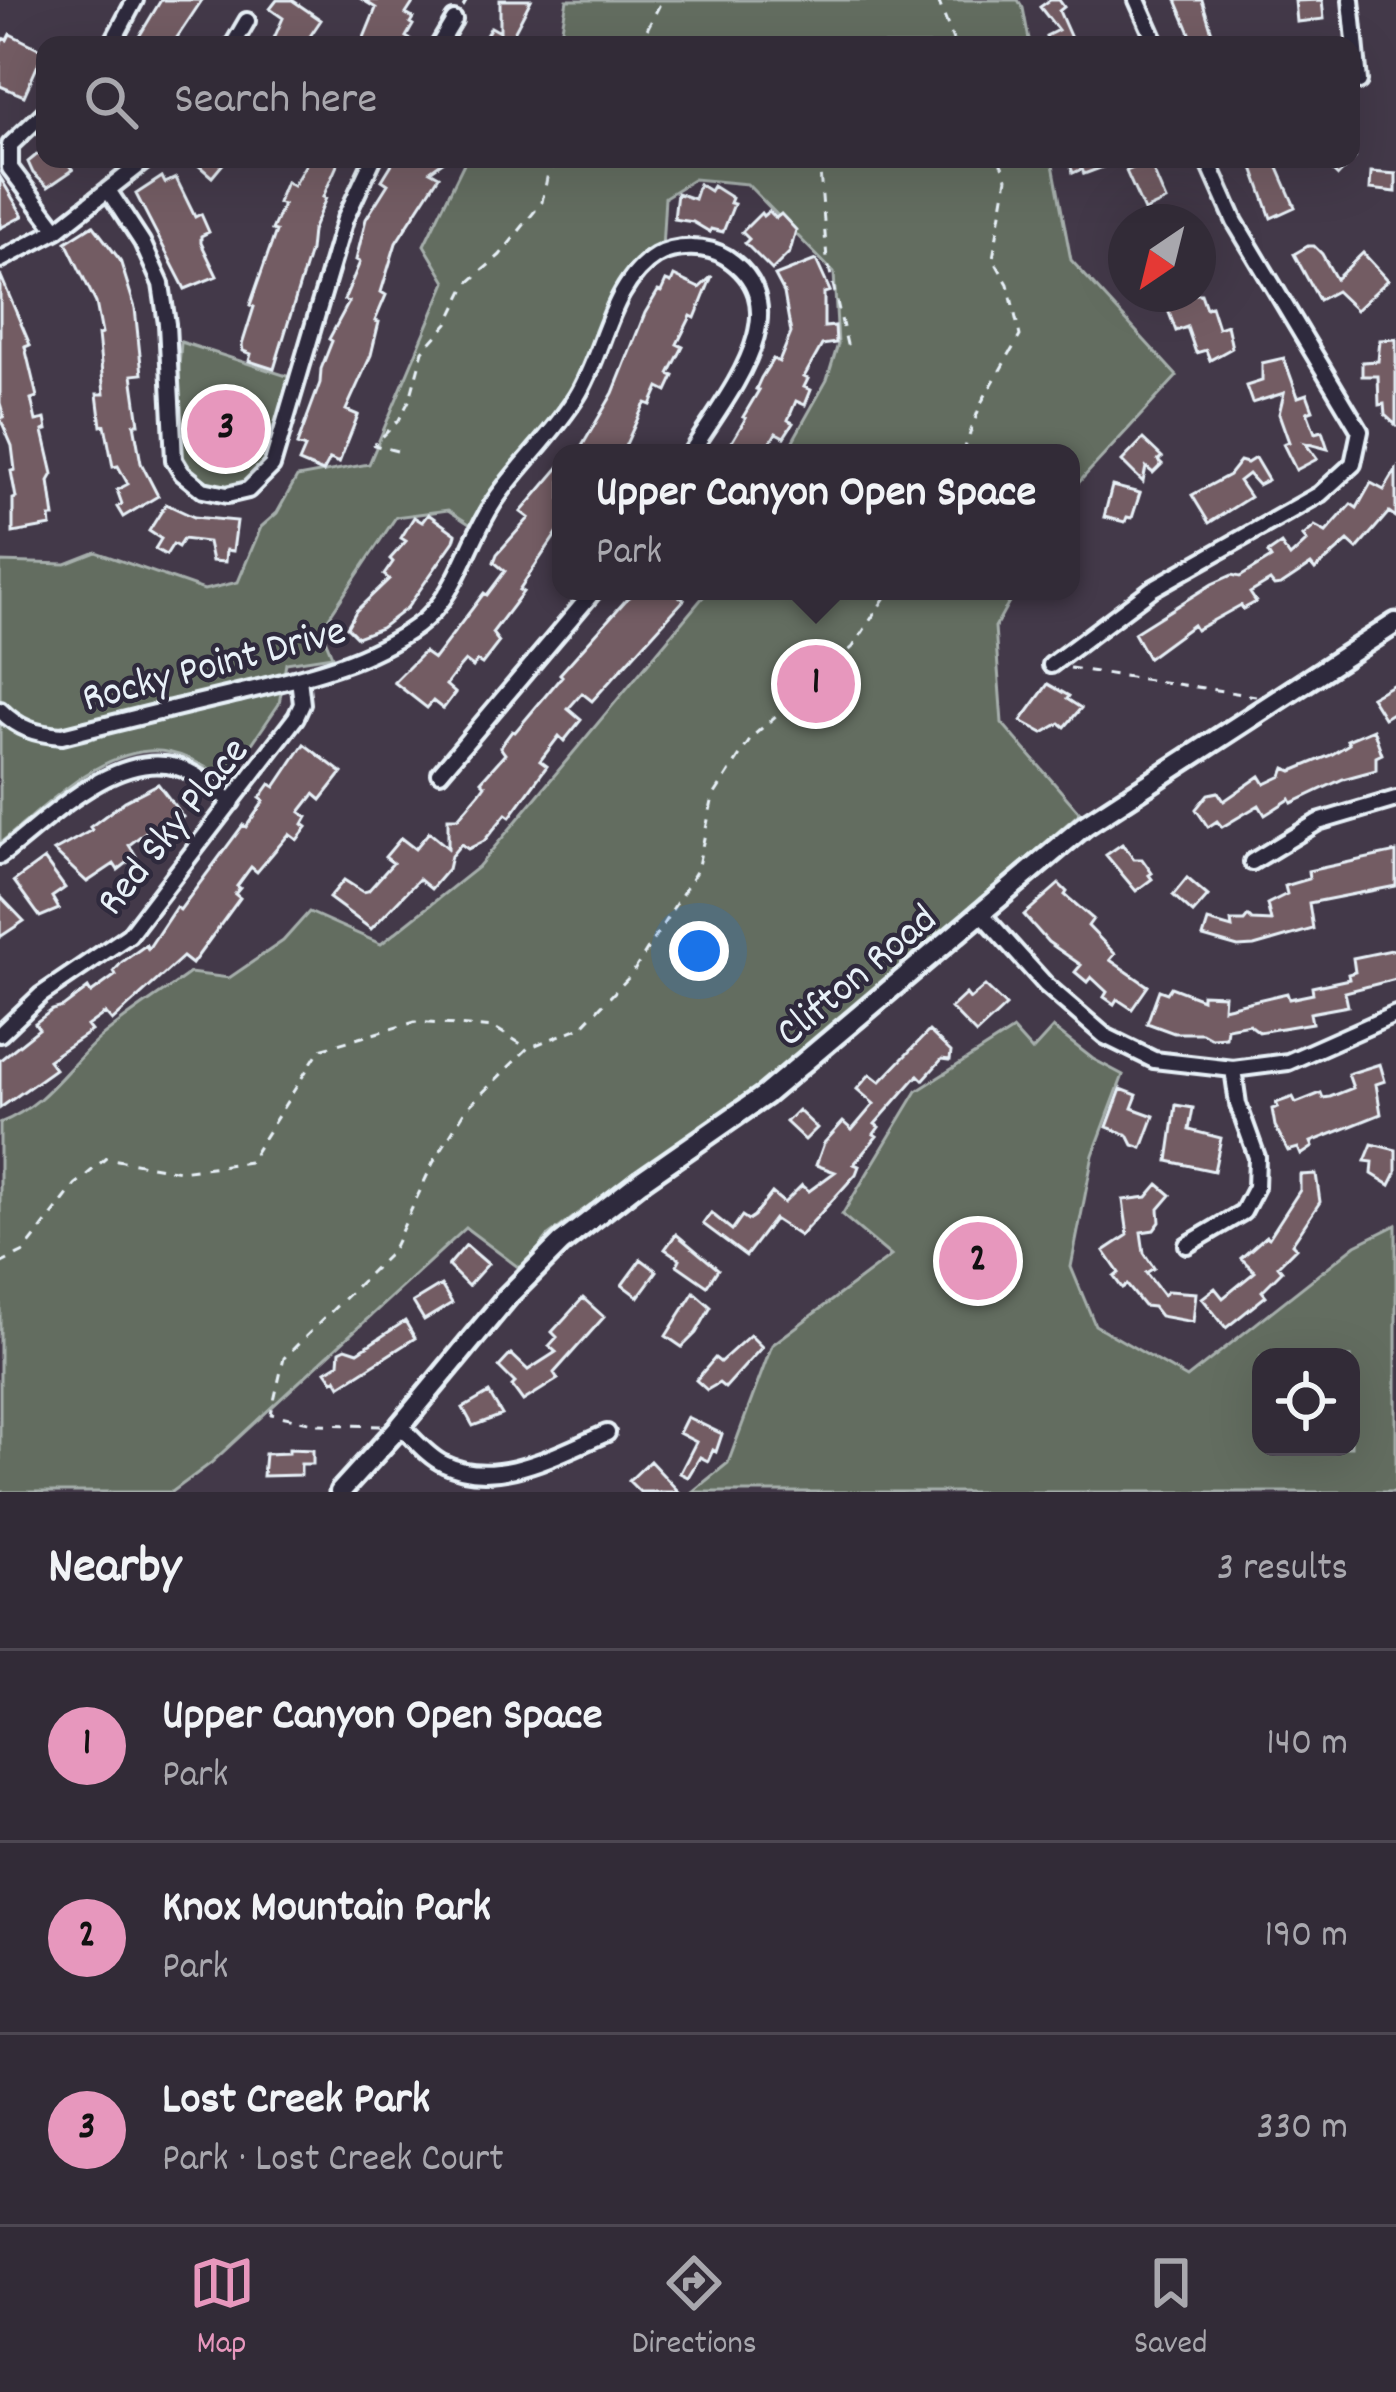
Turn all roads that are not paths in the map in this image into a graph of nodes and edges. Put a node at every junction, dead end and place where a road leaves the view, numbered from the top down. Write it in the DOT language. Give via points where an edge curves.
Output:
graph roads {
  1 [pos="135,0"];
  2 [pos="1138,0"];
  3 [pos="1351,0"];
  4 [pos="458,13"];
  5 [pos="247,21"];
  6 [pos="117,36"];
  7 [pos="238,36"];
  8 [pos="444,36"];
  9 [pos="1153,36"];
  10 [pos="1355,36"];
  11 [pos="36,120"];
  12 [pos="136,168"];
  13 [pos="369,168"];
  14 [pos="1211,168"];
  15 [pos="108,190"];
  16 [pos="57,230"];
  17 [pos="0,260"];
  18 [pos="696,444"];
  19 [pos="586,600"];
  20 [pos="1396,623"];
  21 [pos="1051,665"];
  22 [pos="299,678"];
  23 [pos="0,710"];
  24 [pos="440,773"];
  25 [pos="1396,799"];
  26 [pos="232,802"];
  27 [pos="0,856"];
  28 [pos="1252,862"];
  29 [pos="981,913"];
  30 [pos="1396,1015"];
  31 [pos="0,1034"];
  32 [pos="1233,1069"];
  33 [pos="1187,1245"];
  34 [pos="400,1426"];
  35 [pos="608,1432"];
  36 [pos="340,1492"];
  1 -- 6 [label="street"];
  2 -- 9 [label="street"];
  3 -- 10 [label="street"];
  4 -- 8 [label="street"];
  5 -- 7 [label="street"];
  11 -- 16 [label="street" via="10,145 10,168"];
  12 -- 15 [label="street"];
  13 -- 15 [label="street" via="345,220 272,466 248,490 227,495 190,483 174,460 161,284"];
  14 -- 21 [label="street" via="1360,430 1353,464 1320,494 1152,589"];
  15 -- 16 [label="street"];
  16 -- 17 [label="street"];
  18 -- 22 [label="street, Rocky Point Drive" via="752,350 761,304 739,266 717,251 692,248 662,252 641,266 563,420 500,493 445,596 421,623 388,645"];
  19 -- 24 [label="street"];
  20 -- 29 [label="street, Clifton Road" via="1084,826"];
  22 -- 23 [label="street, Rocky Point Drive" via="62,736 15,726"];
  22 -- 26 [label="street, Red Sky Place" via="296,717"];
  25 -- 28 [label="street" via="1318,822"];
  26 -- 27 [label="street" via="182,768 131,766"];
  26 -- 31 [label="street, Red Sky Place" via="129,934"];
  29 -- 32 [label="street" via="1105,1036 1154,1060"];
  29 -- 34 [label="street, Clifton Road" via="765,1095 561,1243"];
  30 -- 32 [label="street" via="1288,1062"];
  32 -- 33 [label="street" via="1257,1157 1256,1187 1243,1212"];
  34 -- 35 [label="street" via="442,1464 484,1473 527,1467"];
  34 -- 36 [label="street, Clifton Road"];
}
